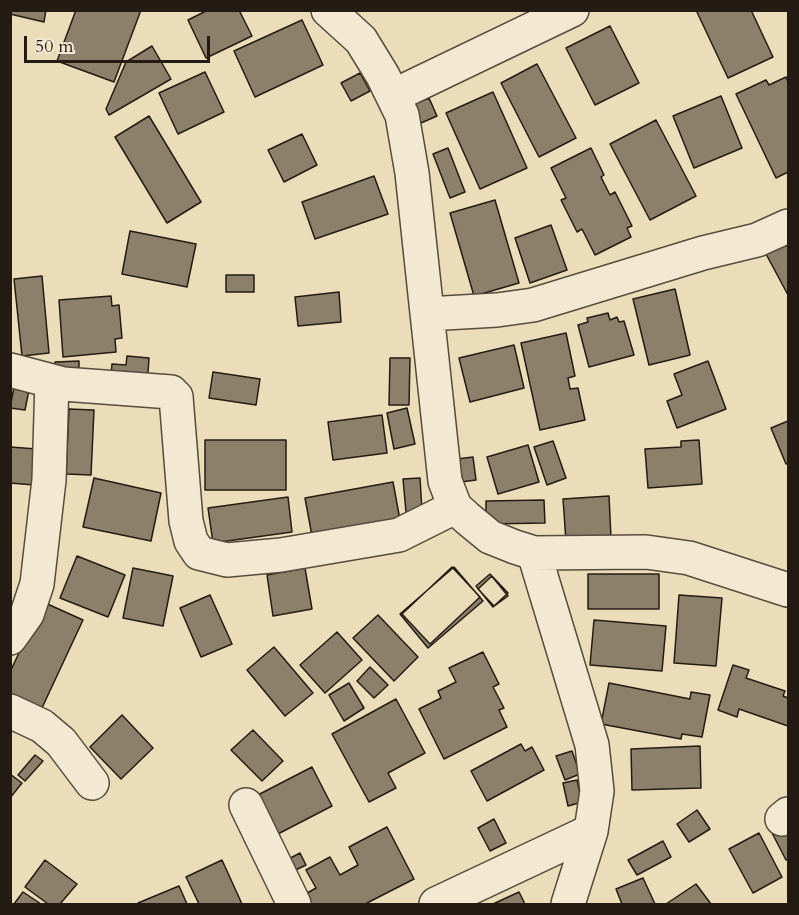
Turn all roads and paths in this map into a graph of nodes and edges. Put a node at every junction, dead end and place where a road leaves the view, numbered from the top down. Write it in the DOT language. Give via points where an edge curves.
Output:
graph roads {
  1 [pos="327,10"];
  2 [pos="572,10"];
  3 [pos="393,96"];
  4 [pos="789,226"];
  5 [pos="426,314"];
  6 [pos="10,370"];
  7 [pos="52,381"];
  8 [pos="455,507"];
  9 [pos="534,553"];
  10 [pos="789,590"];
  11 [pos="10,638"];
  12 [pos="10,711"];
  13 [pos="92,783"];
  14 [pos="246,805"];
  15 [pos="591,831"];
  16 [pos="294,904"];
  17 [pos="436,904"];
  18 [pos="568,904"];
  1 -- 3 [label="street" via="361,40"];
  2 -- 3 [label="street"];
  3 -- 5 [label="street" via="402,115 412,173"];
  4 -- 5 [label="street" via="756,240 533,304"];
  5 -- 8 [label="street" via="445,481"];
  6 -- 7 [label="street"];
  7 -- 8 [label="street" via="171,392 176,397 186,521 199,553 227,560 388,537"];
  7 -- 11 [label="street" via="49,480 37,584 27,614"];
  8 -- 9 [label="street" via="490,537"];
  9 -- 10 [label="street" via="646,552 689,558"];
  9 -- 15 [label="street" via="592,745 597,791"];
  12 -- 13 [label="street" via="42,726 61,742"];
  14 -- 16 [label="street"];
  15 -- 17 [label="street"];
  15 -- 18 [label="street"];
}
